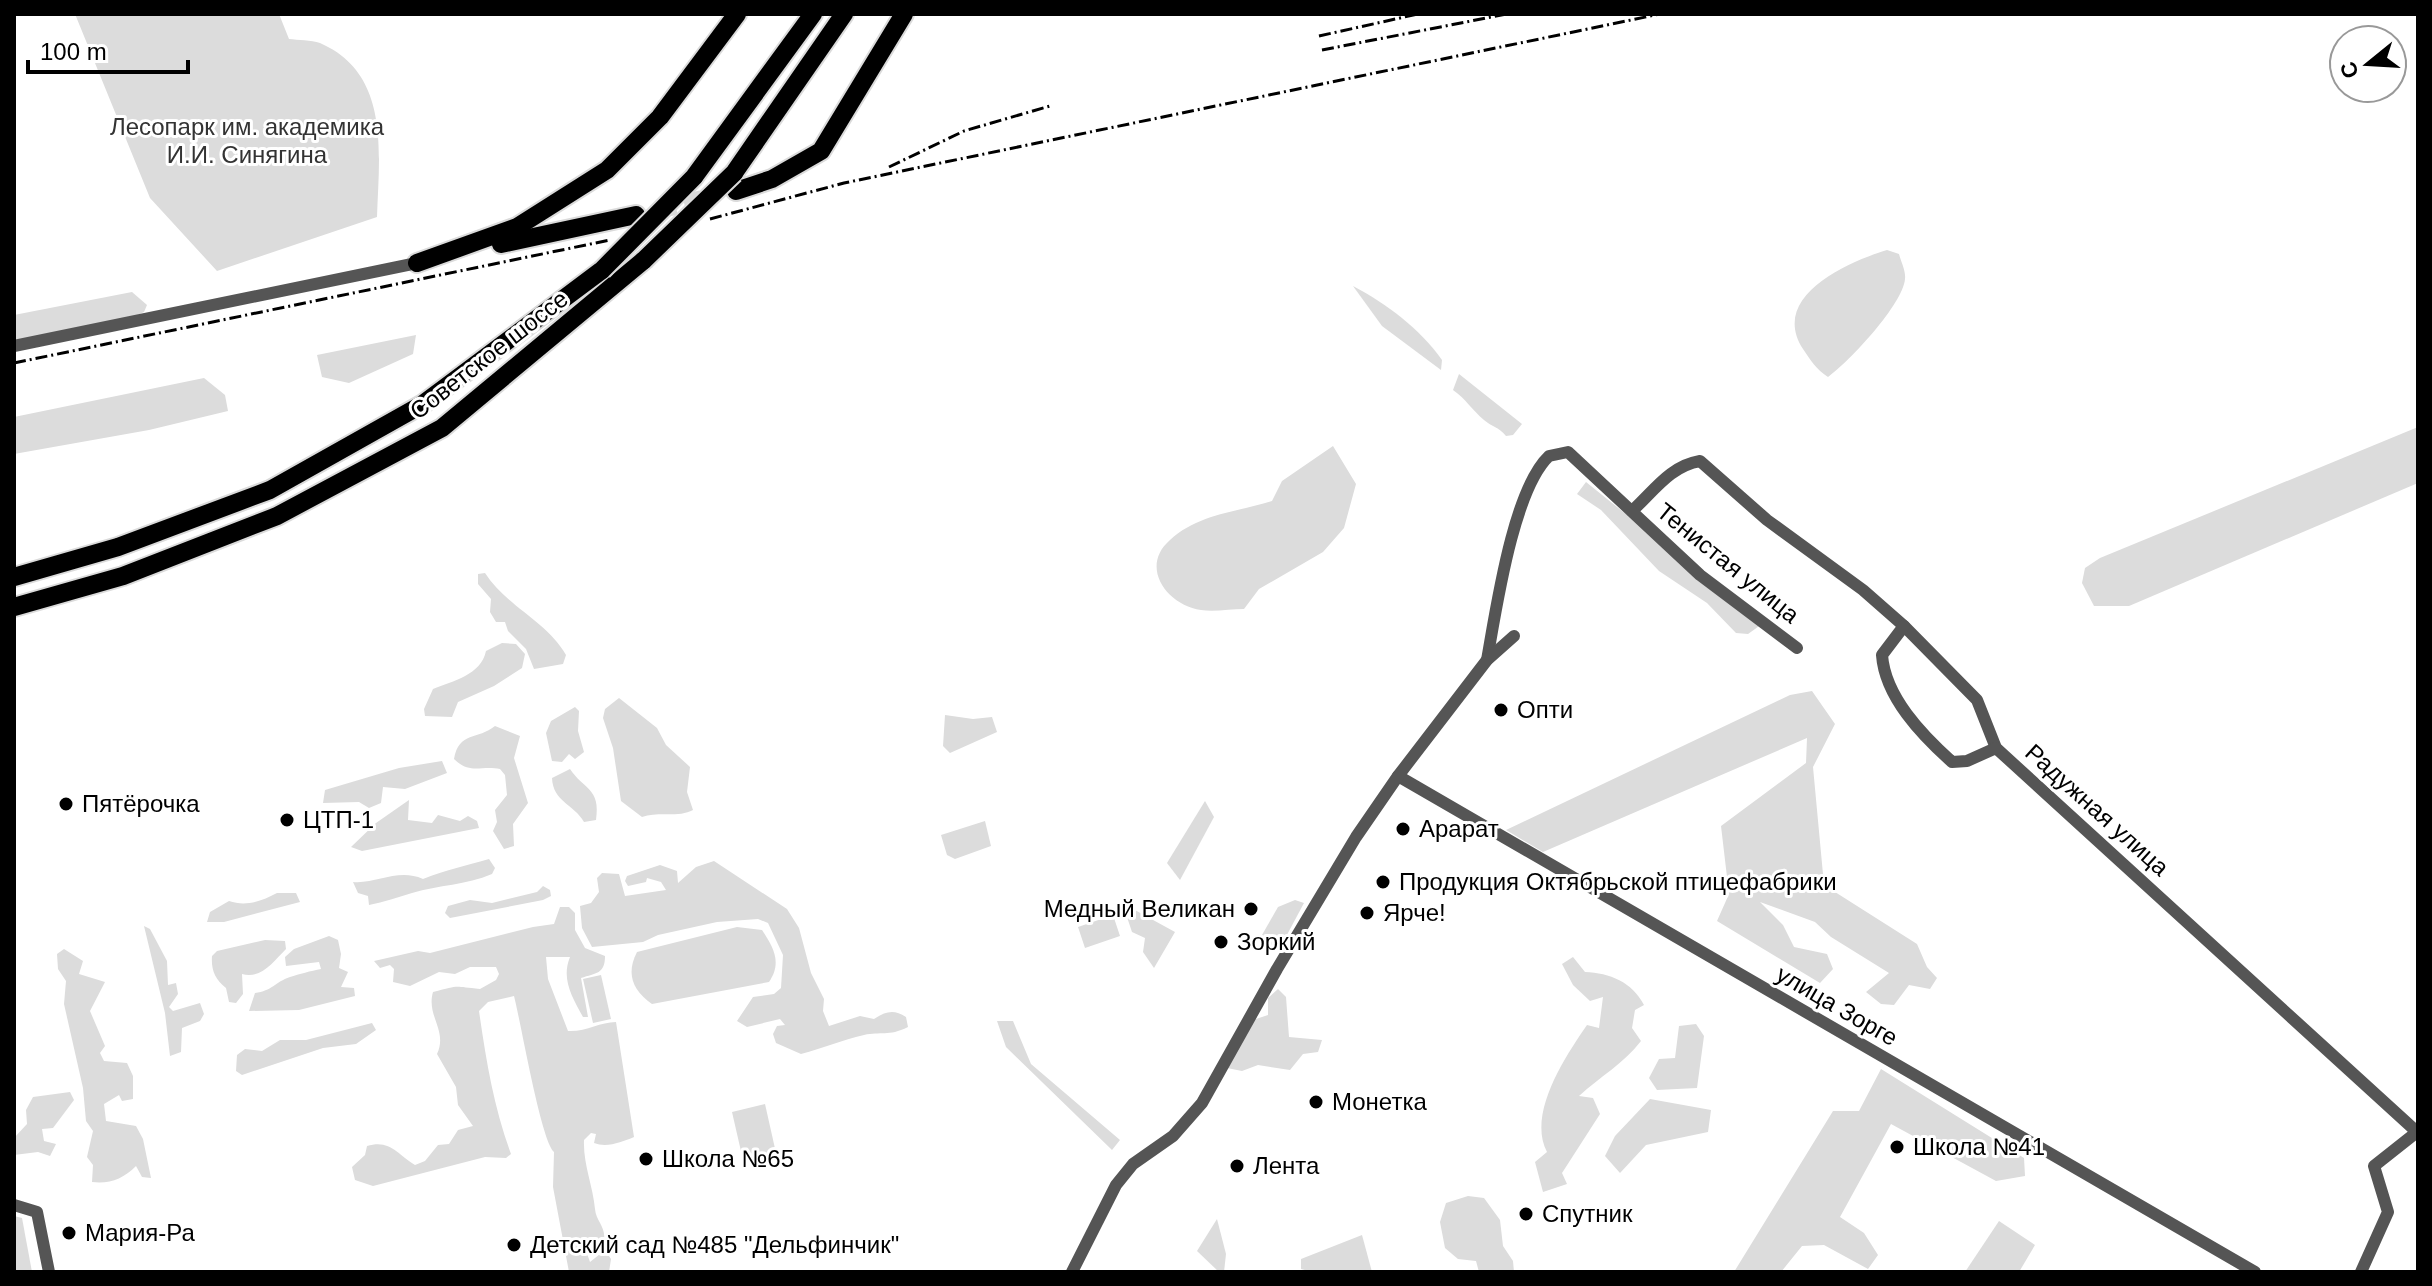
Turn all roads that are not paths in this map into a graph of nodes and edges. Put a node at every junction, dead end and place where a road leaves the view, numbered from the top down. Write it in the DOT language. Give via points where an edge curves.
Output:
graph roads {
  1 [pos="737,14"];
  2 [pos="813,14"];
  3 [pos="844,14"];
  4 [pos="904,14"];
  5 [pos="735,182"];
  6 [pos="636,215"];
  7 [pos="417,263"];
  8 [pos="14,346"];
  9 [pos="1632,511"];
  10 [pos="14,577"];
  11 [pos="14,607"];
  12 [pos="1904,626"];
  13 [pos="1514,636"];
  14 [pos="1797,648"];
  15 [pos="1487,660"];
  16 [pos="1996,748"];
  17 [pos="1398,776"];
  18 [pos="14,1205"];
  19 [pos="49,1272"];
  20 [pos="1072,1272"];
  21 [pos="2255,1272"];
  22 [pos="2361,1272"];
  1 -- 7 [label="highway" via="660,117 607,170 517,227"];
  2 -- 10 [label="highway, Советское шоссе, bridge" via="694,177 602,270 423,404 270,490 118,547"];
  3 -- 5 [label="highway, Советское шоссе"];
  4 -- 5 [label="highway" via="821,151 772,179"];
  5 -- 11 [label="highway, Советское шоссе, bridge" via="442,428 277,516 123,576"];
  6 -- 7 [label="highway"];
  7 -- 8 [label="street"];
  9 -- 12 [label="street, Радужная улица" via="1669,473 1700,461"];
  9 -- 14 [label="street, Тенистая улица" via="1700,575"];
  9 -- 15 [label="street, Тенистая улица" via="1568,452 1540,464 1523,502"];
  12 -- 16 [label="street, Радужная улица" via="1977,700"];
  12 -- 16 [label="street" via="1882,655 1883,674 1916,724 1952,762"];
  13 -- 15 [label="street"];
  15 -- 17 [label="street"];
  16 -- 22 [label="street, Радужная улица" via="2417,1132 2374,1166 2388,1212"];
  17 -- 20 [label="street" via="1356,837 1202,1103 1116,1185"];
  17 -- 21 [label="street, улица Зорге"];
  18 -- 19 [label="street" via="37,1212"];
}
